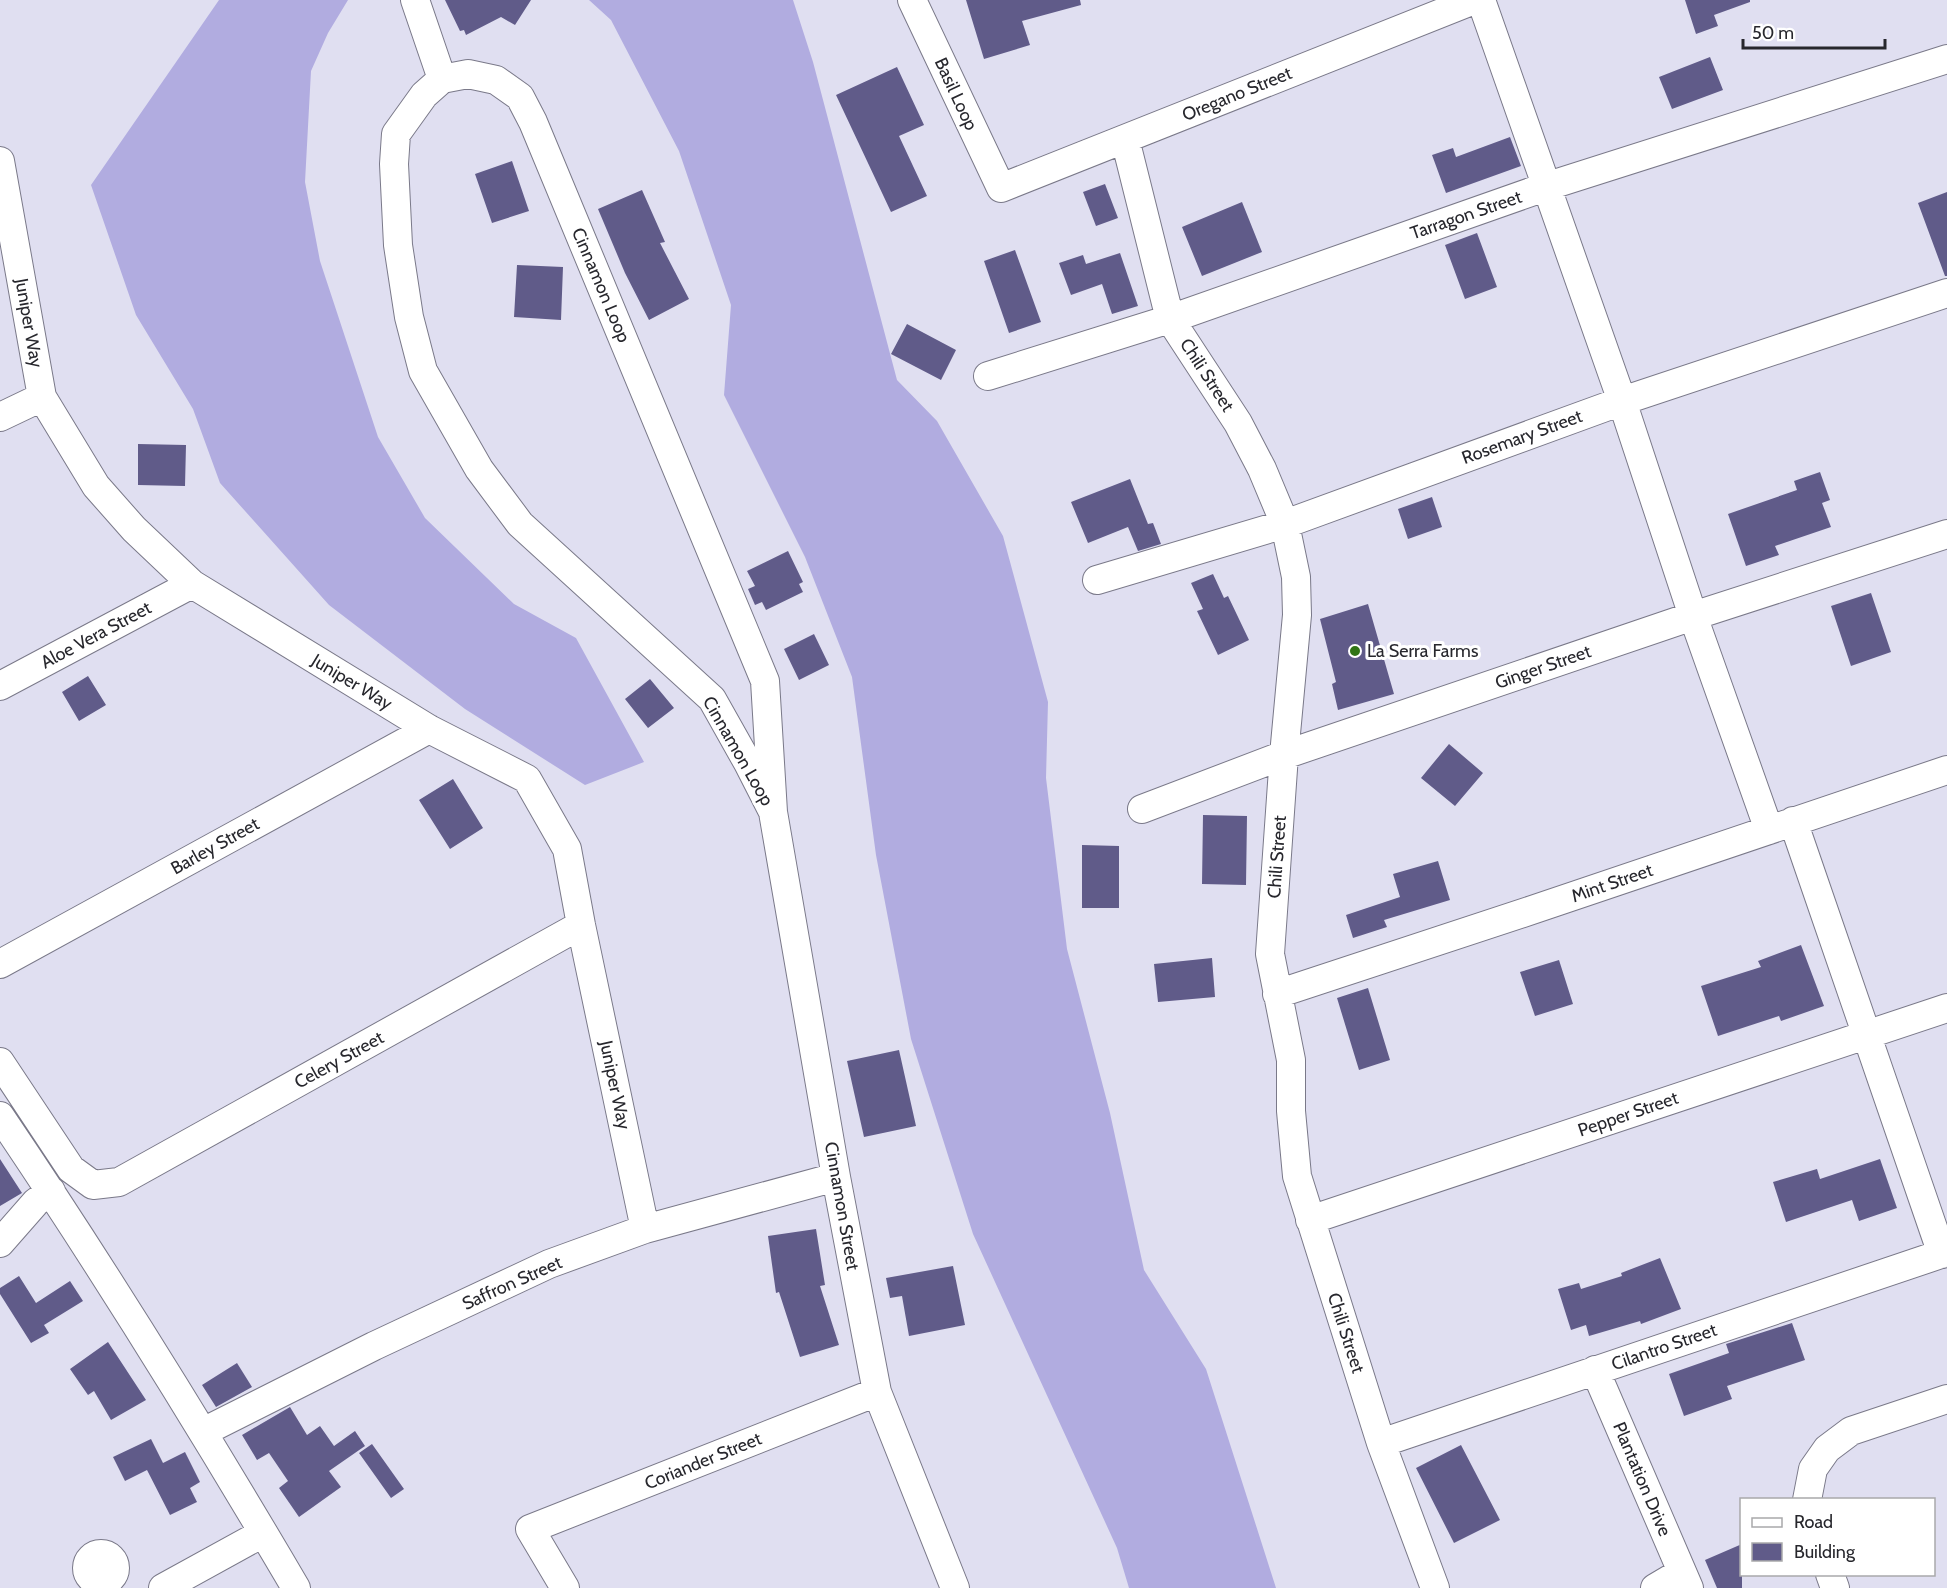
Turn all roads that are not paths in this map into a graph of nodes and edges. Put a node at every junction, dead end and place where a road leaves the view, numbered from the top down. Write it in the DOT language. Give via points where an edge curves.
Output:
graph roads {
  1 [pos="415,0"];
  2 [pos="912,0"];
  3 [pos="1473,0"];
  4 [pos="1481,0"];
  5 [pos="1947,59"];
  6 [pos="442,79"];
  7 [pos="1125,139"];
  8 [pos="1,174"];
  9 [pos="1548,186"];
  10 [pos="1000,188"];
  11 [pos="1947,293"];
  12 [pos="1170,319"];
  13 [pos="988,376"];
  14 [pos="42,398"];
  15 [pos="1622,401"];
  16 [pos="0,417"];
  17 [pos="1285,524"];
  18 [pos="1947,534"];
  19 [pos="1097,580"];
  20 [pos="192,584"];
  21 [pos="1693,616"];
  22 [pos="0,686"];
  23 [pos="429,729"];
  24 [pos="1284,755"];
  25 [pos="1947,770"];
  26 [pos="1142,809"];
  27 [pos="773,812"];
  28 [pos="1781,826"];
  29 [pos="581,924"];
  30 [pos="0,964"];
  31 [pos="1277,994"];
  32 [pos="1947,1008"];
  33 [pos="1867,1034"];
  34 [pos="0,1062"];
  35 [pos="0,1116"];
  36 [pos="836,1177"];
  37 [pos="51,1191"];
  38 [pos="1310,1220"];
  39 [pos="645,1229"];
  40 [pos="0,1243"];
  41 [pos="1944,1253"];
  42 [pos="1595,1370"];
  43 [pos="877,1392"];
  44 [pos="1947,1399"];
  45 [pos="203,1432"];
  46 [pos="1381,1443"];
  47 [pos="1807,1498"];
  48 [pos="263,1533"];
  49 [pos="1685,1580"];
  50 [pos="163,1588"];
  51 [pos="296,1588"];
  52 [pos="565,1588"];
  53 [pos="956,1588"];
  54 [pos="1435,1588"];
  55 [pos="1655,1588"];
  1 -- 6 [label="street"];
  2 -- 10 [label="street, Basil Loop"];
  3 -- 7 [label="street, Oregano Street"];
  4 -- 9 [label="street"];
  5 -- 9 [label="street, Tarragon Street"];
  6 -- 27 [label="street, Cinnamon Loop" via="468,74 496,80 520,97 533,123 765,681"];
  6 -- 27 [label="street, Cinnamon Loop" via="424,95 396,134 394,164 398,245 409,316 423,371 479,470 520,524 712,699"];
  7 -- 10 [label="street, Oregano Street"];
  7 -- 12 [label="street, Chili Street"];
  8 -- 14 [label="street, Juniper Way"];
  9 -- 12 [label="street, Tarragon Street"];
  9 -- 15 [label="street"];
  11 -- 15 [label="street, Rosemary Street"];
  12 -- 13 [label="street, Tarragon Street"];
  12 -- 17 [label="street, Chili Street" via="1239,423"];
  14 -- 16 [label="street"];
  14 -- 20 [label="street, Juniper Way" via="96,486"];
  15 -- 17 [label="street, Rosemary Street"];
  15 -- 21 [label="street"];
  17 -- 19 [label="street, Rosemary Street"];
  17 -- 24 [label="street, Chili Street" via="1296,577 1297,615"];
  18 -- 21 [label="street, Ginger Street"];
  20 -- 22 [label="street, Aloe Vera Street"];
  20 -- 23 [label="street, Juniper Way"];
  21 -- 24 [label="street, Ginger Street"];
  21 -- 28 [label="street"];
  23 -- 29 [label="street, Juniper Way" via="527,779 567,849"];
  23 -- 30 [label="street, Barley Street"];
  24 -- 26 [label="street, Ginger Street"];
  24 -- 31 [label="street, Chili Street" via="1270,954"];
  25 -- 28 [label="street, Mint Street"];
  27 -- 36 [label="street, Cinnamon Street"];
  28 -- 31 [label="street, Mint Street"];
  28 -- 33 [label="street"];
  29 -- 34 [label="street, Celery Street" via="119,1182 93,1185 71,1169"];
  29 -- 39 [label="street, Juniper Way"];
  31 -- 38 [label="street, Chili Street" via="1291,1060 1297,1176"];
  32 -- 33 [label="street, Pepper Street"];
  33 -- 38 [label="street, Pepper Street"];
  33 -- 41 [label="street"];
  35 -- 37 [label="street"];
  36 -- 39 [label="street, Saffron Street"];
  36 -- 43 [label="street, Cinnamon Street"];
  37 -- 40 [label="street" via="36,1202"];
  37 -- 45 [label="street"];
  38 -- 46 [label="street, Chili Street"];
  39 -- 45 [label="street, Saffron Street" via="549,1264"];
  41 -- 42 [label="street, Cilantro Street"];
  42 -- 46 [label="street, Cilantro Street"];
  42 -- 49 [label="street, Plantation Drive"];
  43 -- 52 [label="street, Coriander Street" via="530,1529"];
  43 -- 53 [label="street, Cinnamon Street"];
  44 -- 47 [label="street" via="1851,1431 1827,1449 1813,1469"];
  45 -- 48 [label="street"];
  46 -- 54 [label="street, Chili Street"];
  48 -- 50 [label="street"];
  48 -- 51 [label="street"];
  49 -- 55 [label="street"];
}
